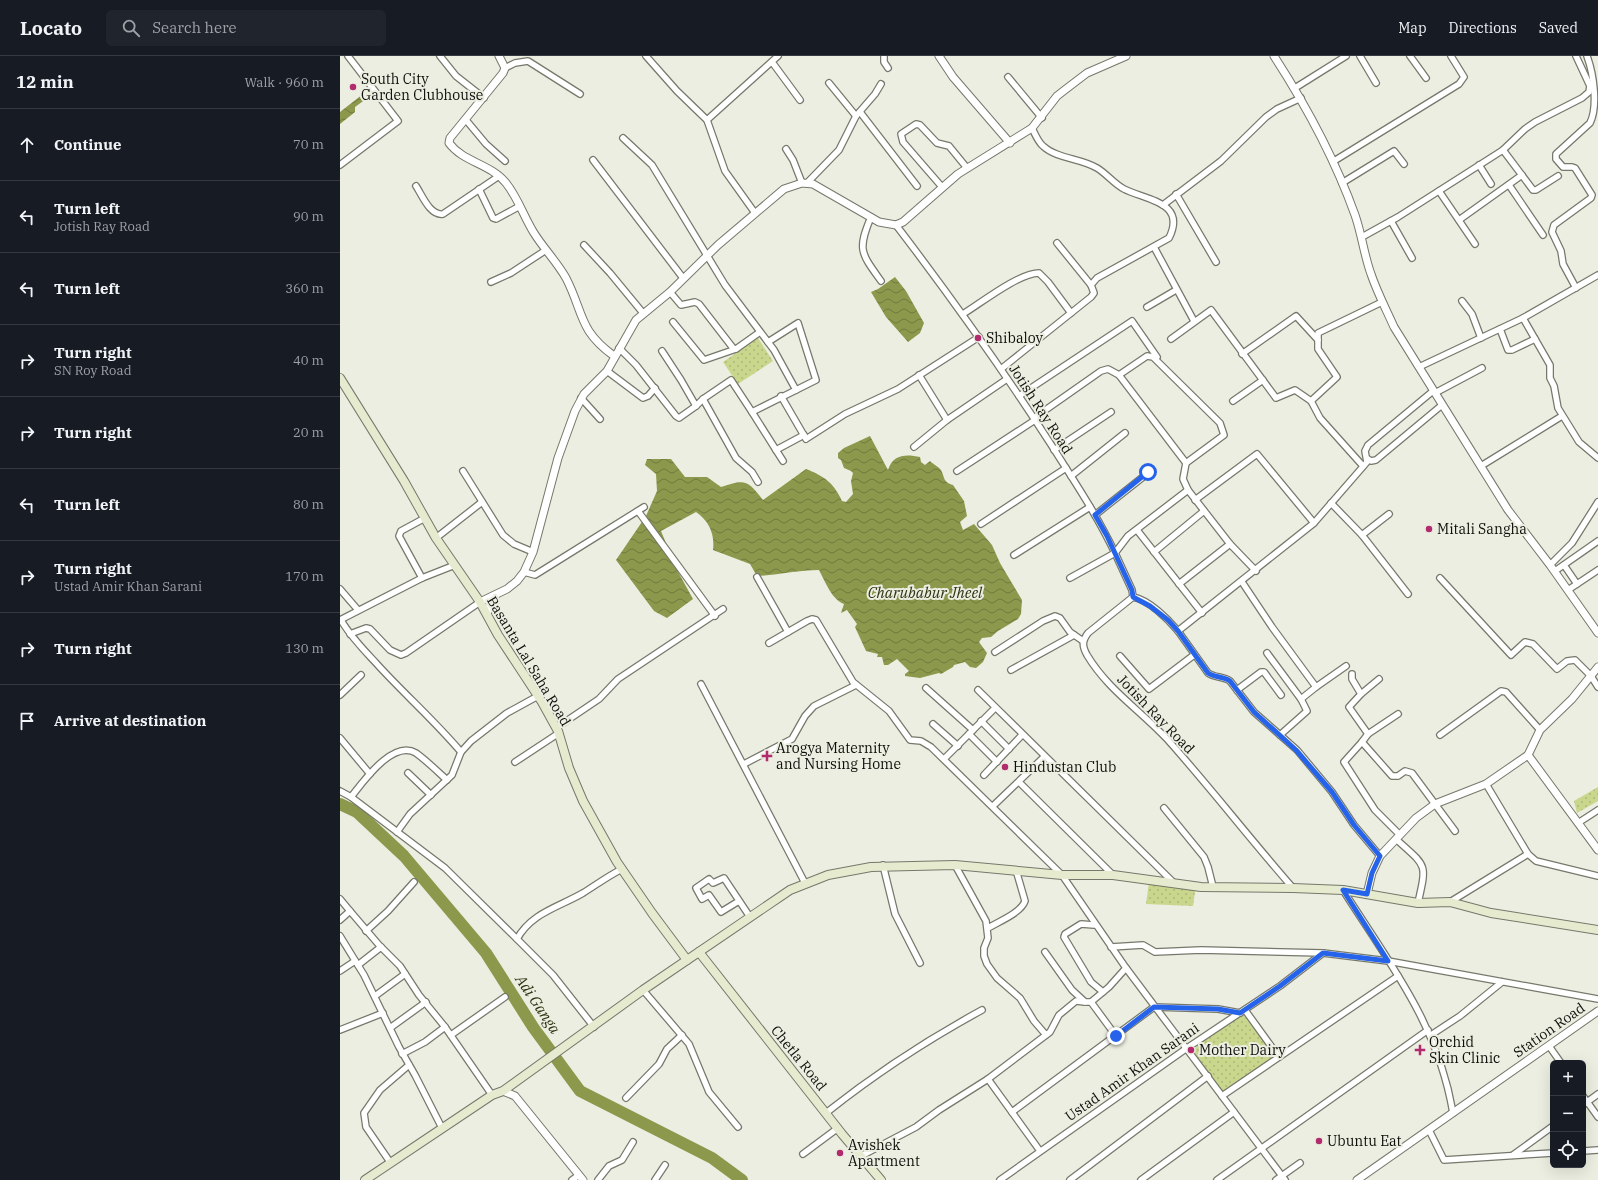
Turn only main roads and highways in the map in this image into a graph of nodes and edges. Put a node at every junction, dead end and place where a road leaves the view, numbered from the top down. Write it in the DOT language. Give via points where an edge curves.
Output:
graph roads {
  1 [pos="340,378"];
  2 [pos="1598,930"];
  3 [pos="699,952"];
  4 [pos="687,960"];
  5 [pos="368,1179"];
  6 [pos="881,1180"];
  1 -- 4 [label="main road, Basanta Lal Saha Road" via="436,538 480,602 538,696 557,731 583,801 622,869"];
  2 -- 3 [label="main road" via="1491,913 1450,902 1418,903 1343,890 1213,887 1113,875 1062,875 955,865 883,866 828,875 790,890"];
  3 -- 4 [label="main road"];
  3 -- 6 [label="main road, Chetla Road"];
  4 -- 5 [label="main road" via="503,1091 492,1095"];
}
